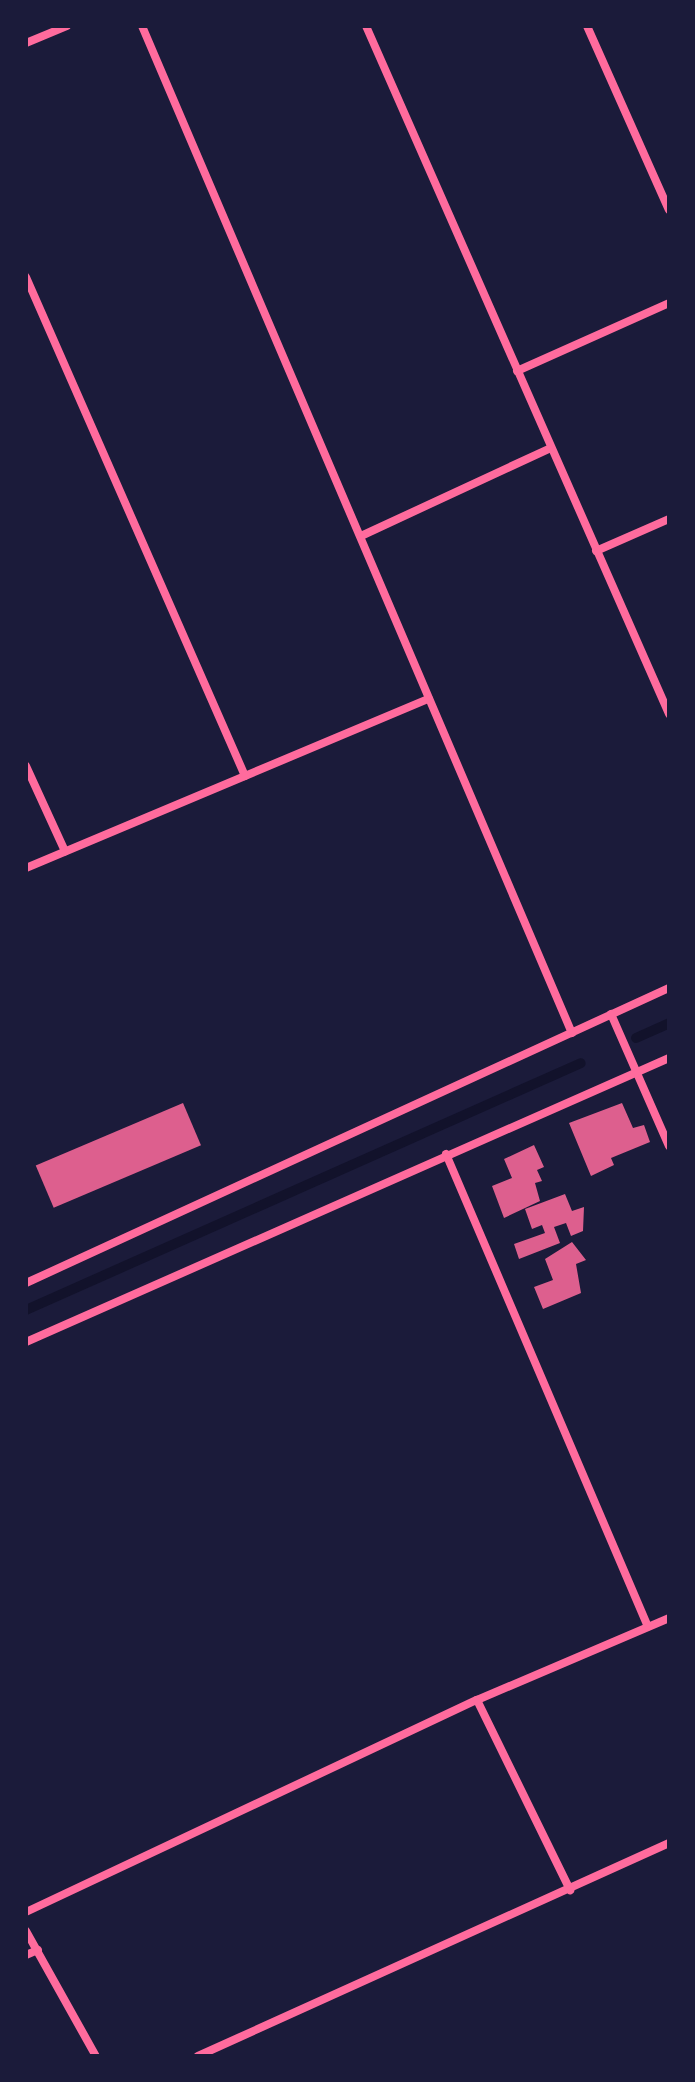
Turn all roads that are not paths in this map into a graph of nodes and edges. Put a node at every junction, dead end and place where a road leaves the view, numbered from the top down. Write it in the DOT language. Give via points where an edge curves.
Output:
graph roads {
  1 [pos="67,26"];
  2 [pos="142,26"];
  3 [pos="366,26"];
  4 [pos="587,26"];
  5 [pos="26,43"];
  6 [pos="669,210"];
  7 [pos="26,277"];
  8 [pos="669,303"];
  9 [pos="517,371"];
  10 [pos="551,448"];
  11 [pos="669,519"];
  12 [pos="361,536"];
  13 [pos="596,551"];
  14 [pos="429,699"];
  15 [pos="669,714"];
  16 [pos="26,766"];
  17 [pos="245,776"];
  18 [pos="65,851"];
  19 [pos="26,868"];
  20 [pos="669,988"];
  21 [pos="611,1014"];
  22 [pos="572,1033"];
  23 [pos="669,1058"];
  24 [pos="636,1072"];
  25 [pos="669,1146"];
  26 [pos="446,1154"];
  27 [pos="26,1283"];
  28 [pos="26,1342"];
  29 [pos="669,1618"];
  30 [pos="648,1627"];
  31 [pos="477,1700"];
  32 [pos="669,1843"];
  33 [pos="570,1890"];
  34 [pos="26,1912"];
  35 [pos="26,1931"];
  36 [pos="38,1950"];
  37 [pos="26,1955"];
  38 [pos="96,2056"];
  39 [pos="198,2056"];
  1 -- 5 [label="street"];
  2 -- 12 [label="street"];
  3 -- 9 [label="street"];
  4 -- 6 [label="street"];
  7 -- 17 [label="street"];
  8 -- 9 [label="street"];
  9 -- 10 [label="street"];
  10 -- 12 [label="street"];
  10 -- 13 [label="street"];
  11 -- 13 [label="street"];
  12 -- 14 [label="street"];
  13 -- 15 [label="street"];
  14 -- 17 [label="street"];
  14 -- 22 [label="street"];
  16 -- 18 [label="street"];
  17 -- 18 [label="street"];
  18 -- 19 [label="street"];
  20 -- 21 [label="street"];
  21 -- 22 [label="street"];
  21 -- 24 [label="street"];
  22 -- 27 [label="street"];
  23 -- 24 [label="street"];
  24 -- 25 [label="street"];
  24 -- 26 [label="street"];
  26 -- 28 [label="street"];
  26 -- 30 [label="street"];
  29 -- 30 [label="street"];
  30 -- 31 [label="street"];
  31 -- 33 [label="street"];
  31 -- 34 [label="street"];
  32 -- 33 [label="street"];
  33 -- 39 [label="street"];
  35 -- 36 [label="street"];
  36 -- 37 [label="street"];
  36 -- 38 [label="street"];
}
